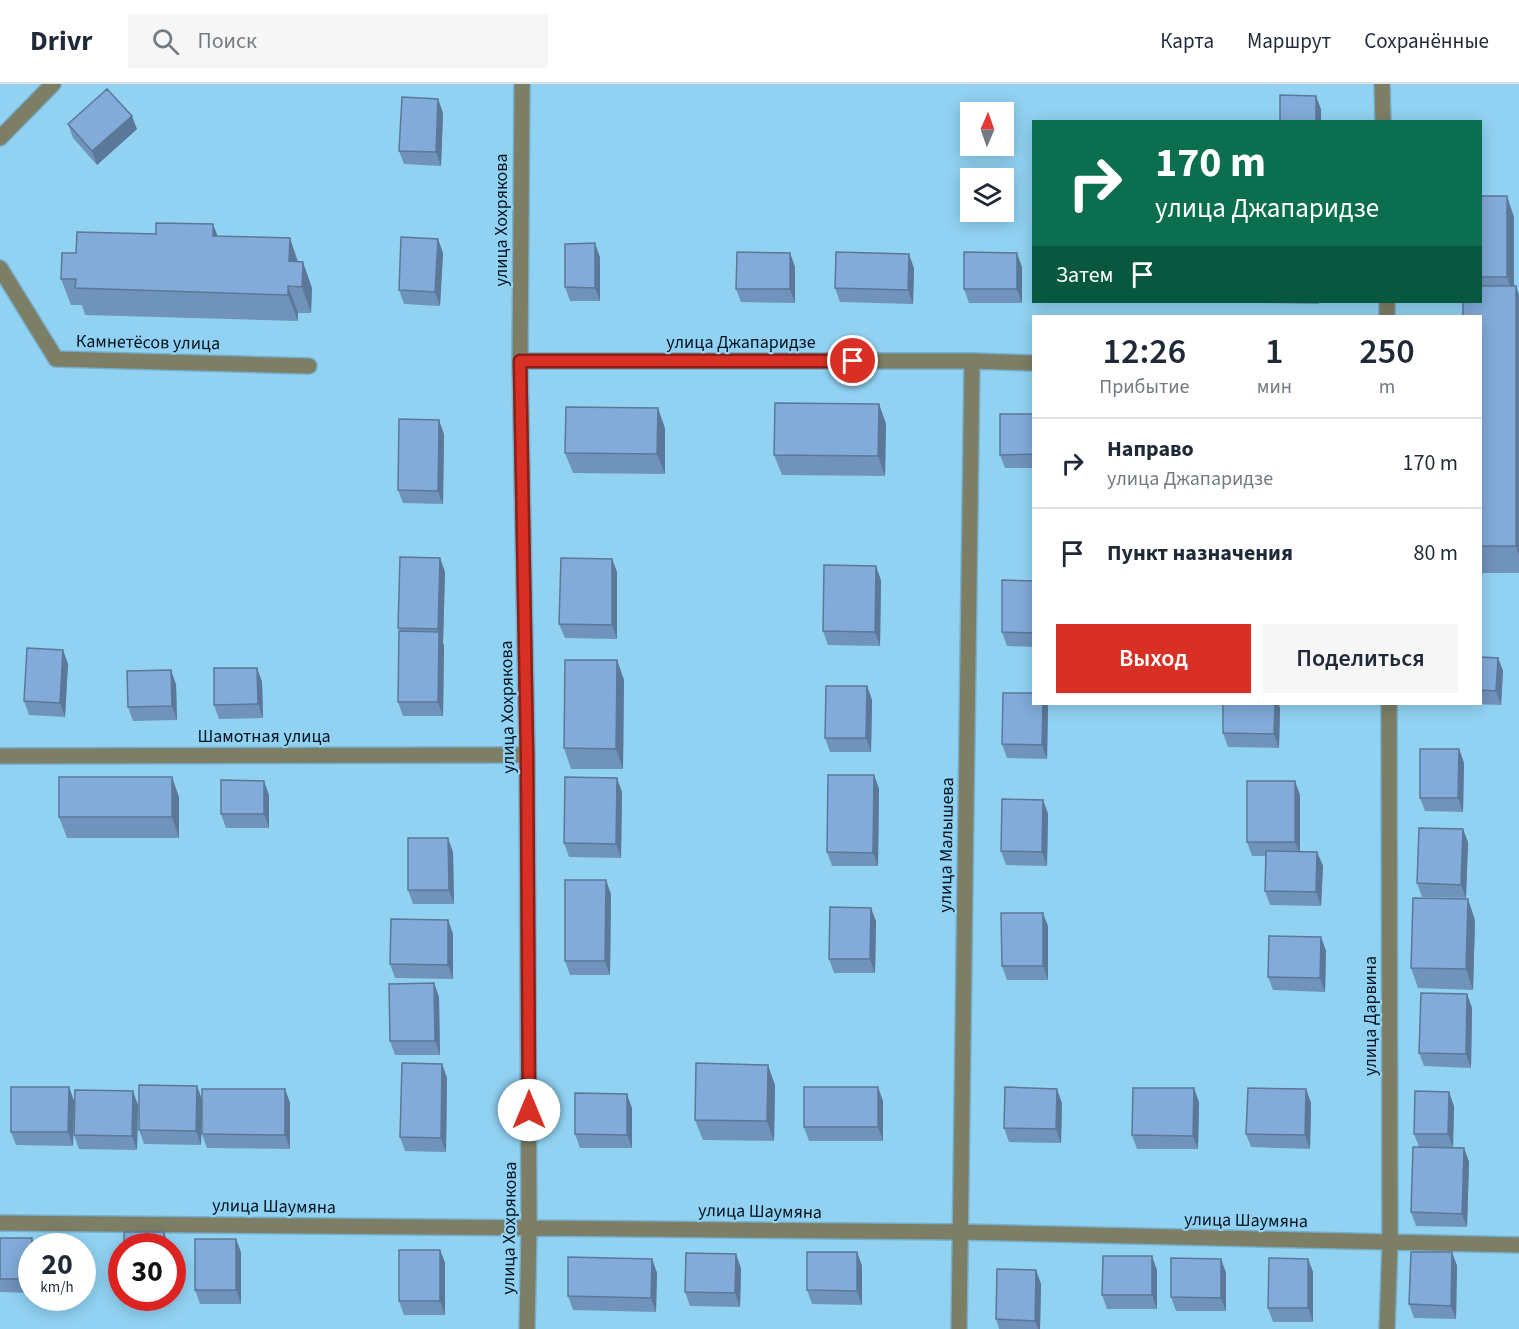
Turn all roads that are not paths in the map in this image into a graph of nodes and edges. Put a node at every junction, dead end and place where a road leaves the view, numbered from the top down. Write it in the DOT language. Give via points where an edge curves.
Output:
graph roads {
  1 [pos="53,84"];
  2 [pos="522,84"];
  3 [pos="1382,84"];
  4 [pos="1383,120"];
  5 [pos="0,138"];
  6 [pos="0,268"];
  7 [pos="520,361"];
  8 [pos="972,361"];
  9 [pos="1032,363"];
  10 [pos="309,366"];
  11 [pos="1389,705"];
  12 [pos="527,755"];
  13 [pos="0,756"];
  14 [pos="0,1223"];
  15 [pos="530,1229"];
  16 [pos="960,1233"];
  17 [pos="1390,1243"];
  18 [pos="1519,1245"];
  19 [pos="527,1329"];
  20 [pos="959,1329"];
  21 [pos="1387,1329"];
  1 -- 5 [label="street"];
  2 -- 7 [label="street, улица Хохрякова"];
  3 -- 4 [label="street"];
  6 -- 10 [label="street, Камнетёсов улица" via="56,359"];
  7 -- 8 [label="street, улица Джапаридзе"];
  7 -- 12 [label="street, улица Хохрякова"];
  8 -- 9 [label="street, улица Джапаридзе"];
  8 -- 16 [label="street, улица Малышева"];
  11 -- 17 [label="street, улица Дарвина"];
  12 -- 13 [label="street, Шамотная улица"];
  12 -- 15 [label="street, улица Хохрякова"];
  14 -- 15 [label="street, улица Шаумяна"];
  15 -- 16 [label="street, улица Шаумяна"];
  15 -- 19 [label="street, улица Хохрякова"];
  16 -- 17 [label="street, улица Шаумяна"];
  16 -- 20 [label="street, улица Малышева"];
  17 -- 18 [label="street, улица Шаумяна"];
  17 -- 21 [label="street, улица Дарвина"];
}
